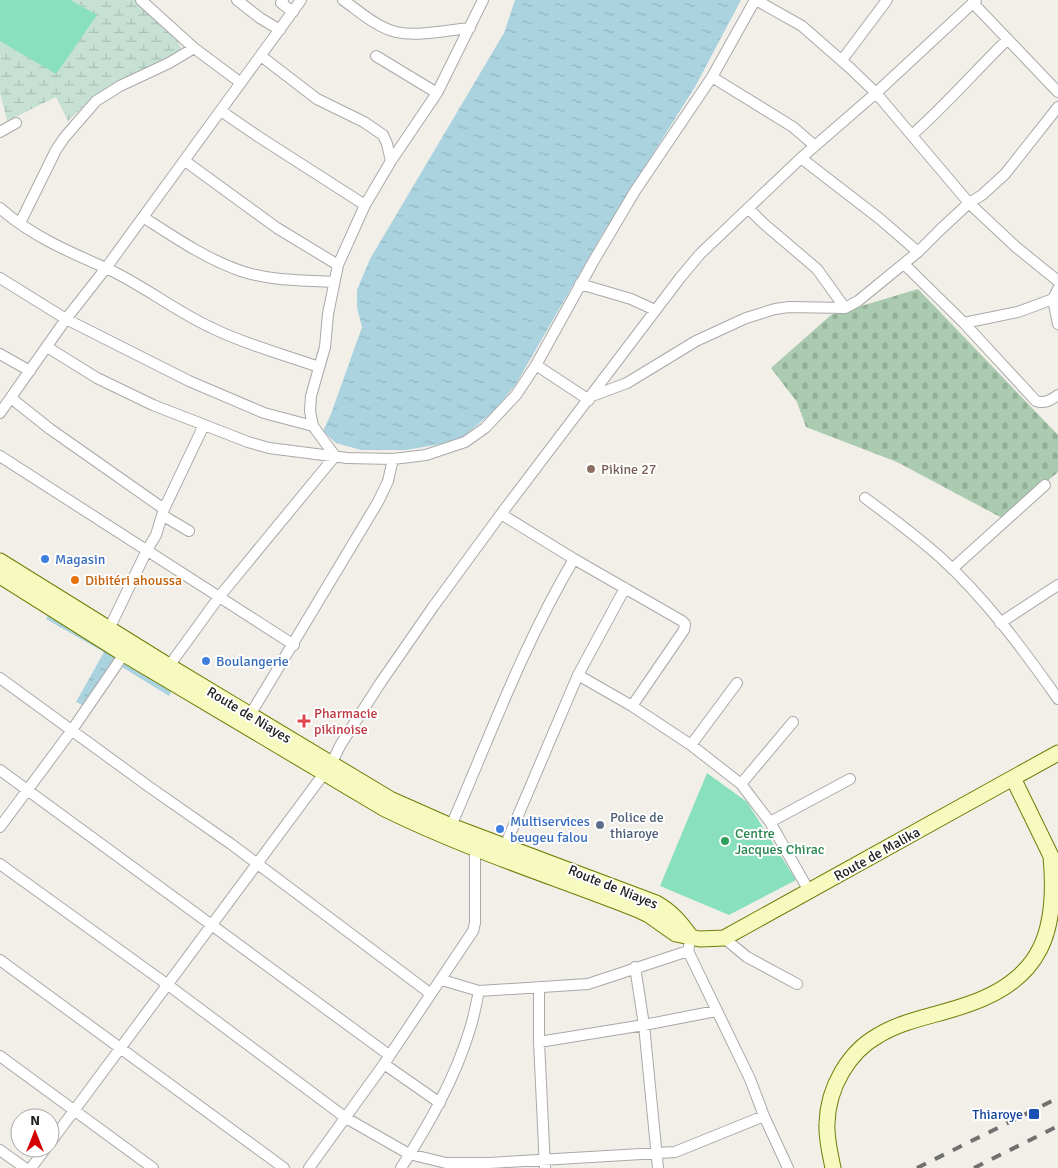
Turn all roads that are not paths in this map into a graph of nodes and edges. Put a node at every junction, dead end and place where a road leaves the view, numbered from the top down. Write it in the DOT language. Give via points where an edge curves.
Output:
graph roads {
  1 [pos="141,0"];
  2 [pos="237,0"];
  3 [pos="283,0"];
  4 [pos="302,0"];
  5 [pos="343,0"];
  6 [pos="483,0"];
  7 [pos="755,0"];
  8 [pos="887,0"];
  9 [pos="974,1"];
  10 [pos="292,12"];
  11 [pos="470,28"];
  12 [pos="280,30"];
  13 [pos="1008,39"];
  14 [pos="194,48"];
  15 [pos="261,56"];
  16 [pos="376,56"];
  17 [pos="842,60"];
  18 [pos="712,77"];
  19 [pos="241,83"];
  20 [pos="1058,92"];
  21 [pos="437,93"];
  22 [pos="876,93"];
  23 [pos="1058,107"];
  24 [pos="221,111"];
  25 [pos="16,123"];
  26 [pos="0,132"];
  27 [pos="912,135"];
  28 [pos="815,146"];
  29 [pos="801,158"];
  30 [pos="185,161"];
  31 [pos="391,161"];
  32 [pos="365,204"];
  33 [pos="969,204"];
  34 [pos="748,208"];
  35 [pos="2,214"];
  36 [pos="143,217"];
  37 [pos="20,223"];
  38 [pos="918,252"];
  39 [pos="904,264"];
  40 [pos="338,265"];
  41 [pos="106,268"];
  42 [pos="0,278"];
  43 [pos="1058,281"];
  44 [pos="334,282"];
  45 [pos="580,284"];
  46 [pos="1058,289"];
  47 [pos="1054,299"];
  48 [pos="845,308"];
  49 [pos="655,310"];
  50 [pos="66,319"];
  51 [pos="964,322"];
  52 [pos="1058,324"];
  53 [pos="47,347"];
  54 [pos="0,354"];
  55 [pos="536,365"];
  56 [pos="319,367"];
  57 [pos="30,371"];
  58 [pos="1058,394"];
  59 [pos="11,398"];
  60 [pos="590,398"];
  61 [pos="0,413"];
  62 [pos="204,425"];
  63 [pos="313,426"];
  64 [pos="0,456"];
  65 [pos="335,456"];
  66 [pos="393,459"];
  67 [pos="1045,485"];
  68 [pos="865,498"];
  69 [pos="163,512"];
  70 [pos="501,514"];
  71 [pos="189,531"];
  72 [pos="147,550"];
  73 [pos="574,559"];
  74 [pos="0,561"];
  75 [pos="952,569"];
  76 [pos="0,576"];
  77 [pos="1058,585"];
  78 [pos="625,588"];
  79 [pos="219,597"];
  80 [pos="1000,623"];
  81 [pos="109,629"];
  82 [pos="294,645"];
  83 [pos="124,654"];
  84 [pos="169,666"];
  85 [pos="578,675"];
  86 [pos="0,678"];
  87 [pos="737,683"];
  88 [pos="1058,699"];
  89 [pos="632,706"];
  90 [pos="250,715"];
  91 [pos="793,722"];
  92 [pos="72,730"];
  93 [pos="690,745"];
  94 [pos="1058,753"];
  95 [pos="328,769"];
  96 [pos="0,770"];
  97 [pos="1013,778"];
  98 [pos="850,779"];
  99 [pos="741,784"];
  100 [pos="28,790"];
  101 [pos="770,822"];
  102 [pos="451,826"];
  103 [pos="0,827"];
  104 [pos="506,846"];
  105 [pos="475,848"];
  106 [pos="0,864"];
  107 [pos="257,864"];
  108 [pos="566,875"];
  109 [pos="809,891"];
  110 [pos="212,925"];
  111 [pos="724,938"];
  112 [pos="689,944"];
  113 [pos="0,960"];
  114 [pos="635,967"];
  115 [pos="442,980"];
  116 [pos="796,984"];
  117 [pos="168,985"];
  118 [pos="539,987"];
  119 [pos="479,991"];
  120 [pos="431,994"];
  121 [pos="716,1011"];
  122 [pos="644,1025"];
  123 [pos="539,1042"];
  124 [pos="121,1048"];
  125 [pos="0,1056"];
  126 [pos="387,1059"];
  127 [pos="440,1103"];
  128 [pos="74,1111"];
  129 [pos="764,1116"];
  130 [pos="346,1118"];
  131 [pos="60,1130"];
  132 [pos="0,1150"];
  133 [pos="410,1154"];
  134 [pos="655,1154"];
  135 [pos="783,1156"];
  136 [pos="544,1164"];
  137 [pos="472,1165"];
  138 [pos="445,1166"];
  139 [pos="25,1168"];
  140 [pos="152,1168"];
  141 [pos="284,1168"];
  142 [pos="309,1168"];
  143 [pos="401,1168"];
  144 [pos="658,1168"];
  145 [pos="778,1168"];
  146 [pos="788,1168"];
  147 [pos="833,1168"];
  1 -- 14 [label="street"];
  2 -- 12 [label="street"];
  3 -- 10 [label="street" via="282,5"];
  4 -- 10 [label="street"];
  5 -- 11 [label="street" via="377,24 395,32"];
  6 -- 11 [label="street"];
  7 -- 17 [label="street" via="802,26"];
  7 -- 18 [label="street"];
  8 -- 17 [label="street"];
  9 -- 13 [label="street"];
  9 -- 22 [label="street"];
  10 -- 12 [label="street"];
  11 -- 21 [label="street"];
  12 -- 15 [label="street"];
  13 -- 20 [label="street"];
  13 -- 27 [label="street"];
  14 -- 19 [label="street"];
  14 -- 37 [label="street" via="96,101 60,144"];
  15 -- 19 [label="street"];
  15 -- 31 [label="street" via="317,99 384,135"];
  16 -- 21 [label="street"];
  17 -- 22 [label="street"];
  18 -- 28 [label="street" via="793,127"];
  18 -- 45 [label="street" via="635,191"];
  19 -- 24 [label="street"];
  21 -- 31 [label="street"];
  22 -- 27 [label="street"];
  22 -- 28 [label="street"];
  23 -- 33 [label="street" via="1005,174"];
  24 -- 30 [label="street"];
  24 -- 32 [label="street"];
  25 -- 26 [label="street"];
  27 -- 33 [label="street"];
  28 -- 29 [label="street"];
  29 -- 34 [label="street"];
  29 -- 38 [label="street"];
  30 -- 36 [label="street"];
  30 -- 40 [label="street" via="277,228"];
  31 -- 32 [label="street"];
  32 -- 40 [label="street"];
  33 -- 38 [label="street"];
  33 -- 43 [label="street"];
  34 -- 48 [label="street" via="817,269"];
  34 -- 49 [label="street" via="700,254"];
  35 -- 37 [label="street"];
  36 -- 41 [label="street"];
  36 -- 44 [label="street" via="203,254 243,272"];
  37 -- 41 [label="street" via="79,257"];
  38 -- 39 [label="street"];
  39 -- 48 [label="street"];
  39 -- 51 [label="street"];
  40 -- 44 [label="street"];
  41 -- 50 [label="street"];
  41 -- 56 [label="street" via="212,329"];
  42 -- 50 [label="street"];
  44 -- 56 [label="street"];
  45 -- 49 [label="street"];
  45 -- 55 [label="street"];
  46 -- 47 [label="street"];
  47 -- 51 [label="street" via="1018,312"];
  47 -- 52 [label="street"];
  48 -- 60 [label="street" via="789,307 746,318 696,341 627,383"];
  49 -- 60 [label="street"];
  50 -- 53 [label="street"];
  50 -- 63 [label="street" via="189,381 264,413"];
  51 -- 58 [label="street" via="1036,401 1049,401"];
  53 -- 57 [label="street"];
  53 -- 62 [label="street" via="120,390"];
  54 -- 57 [label="street"];
  55 -- 60 [label="street"];
  55 -- 66 [label="street" via="516,395 485,428 465,442 426,455"];
  56 -- 63 [label="street" via="311,396"];
  57 -- 59 [label="street"];
  59 -- 61 [label="street"];
  59 -- 69 [label="street"];
  60 -- 70 [label="street"];
  62 -- 65 [label="street" via="269,448"];
  62 -- 69 [label="street"];
  63 -- 65 [label="street"];
  64 -- 72 [label="street"];
  65 -- 66 [label="street"];
  65 -- 79 [label="street"];
  66 -- 82 [label="street" via="378,502"];
  67 -- 75 [label="street"];
  68 -- 75 [label="street"];
  69 -- 71 [label="street"];
  69 -- 72 [label="street"];
  70 -- 73 [label="street"];
  70 -- 95 [label="street" via="381,682"];
  72 -- 79 [label="street"];
  72 -- 81 [label="street"];
  73 -- 78 [label="street"];
  73 -- 102 [label="street" via="528,647"];
  74 -- 81 [label="main road, Route de Niayes"];
  75 -- 80 [label="street"];
  76 -- 83 [label="main road, Route de Niayes"];
  77 -- 80 [label="street"];
  78 -- 85 [label="street"];
  78 -- 89 [label="street" via="682,621 685,627"];
  79 -- 82 [label="street"];
  79 -- 84 [label="street"];
  80 -- 88 [label="street"];
  81 -- 84 [label="main road, Route de Niayes"];
  82 -- 90 [label="street"];
  83 -- 92 [label="street"];
  83 -- 95 [label="main road, Route de Niayes"];
  84 -- 90 [label="main road, Route de Niayes"];
  85 -- 89 [label="street"];
  85 -- 104 [label="street"];
  86 -- 92 [label="street"];
  87 -- 93 [label="street"];
  89 -- 93 [label="street"];
  90 -- 95 [label="main road, Route de Niayes"];
  91 -- 99 [label="street"];
  92 -- 100 [label="street"];
  92 -- 107 [label="street"];
  93 -- 99 [label="street"];
  94 -- 97 [label="main road, Route de Malika"];
  95 -- 102 [label="main road, Route de Niayes"];
  95 -- 105 [label="main road, Route de Niayes" via="394,813"];
  95 -- 107 [label="street"];
  96 -- 100 [label="street"];
  97 -- 109 [label="main road, Route de Malika"];
  97 -- 147 [label="main road" via="1052,861 1056,881 1056,912 1044,947 1033,964 1004,989 968,1005 898,1026 864,1045 843,1070 829,1105 827,1139"];
  98 -- 101 [label="street"];
  99 -- 101 [label="street"];
  100 -- 103 [label="street"];
  100 -- 110 [label="street"];
  101 -- 109 [label="street"];
  102 -- 104 [label="main road, Route de Niayes"];
  104 -- 108 [label="main road, Route de Niayes"];
  105 -- 108 [label="main road, Route de Niayes"];
  105 -- 115 [label="street" via="475,923"];
  106 -- 117 [label="street"];
  107 -- 110 [label="street"];
  107 -- 120 [label="street"];
  108 -- 112 [label="main road, Route de Niayes" via="649,915"];
  109 -- 111 [label="main road, Route de Malika"];
  110 -- 117 [label="street"];
  110 -- 126 [label="street"];
  111 -- 112 [label="main road, Route de Malika"];
  111 -- 116 [label="street" via="747,957"];
  112 -- 114 [label="street"];
  112 -- 121 [label="street"];
  113 -- 124 [label="street"];
  114 -- 118 [label="street" via="588,984"];
  114 -- 122 [label="street"];
  115 -- 119 [label="street"];
  115 -- 120 [label="street"];
  117 -- 124 [label="street"];
  117 -- 130 [label="street"];
  118 -- 119 [label="street"];
  118 -- 123 [label="street"];
  119 -- 127 [label="street" via="471,1028"];
  120 -- 126 [label="street"];
  121 -- 122 [label="street"];
  121 -- 129 [label="street" via="750,1079"];
  122 -- 123 [label="street"];
  122 -- 134 [label="street"];
  123 -- 136 [label="street"];
  124 -- 128 [label="street"];
  124 -- 141 [label="street"];
  125 -- 128 [label="street"];
  126 -- 127 [label="street"];
  126 -- 130 [label="street"];
  127 -- 133 [label="street"];
  128 -- 131 [label="street"];
  128 -- 140 [label="street"];
  129 -- 134 [label="street" via="675,1152"];
  129 -- 135 [label="street"];
  130 -- 133 [label="street"];
  130 -- 142 [label="street"];
  132 -- 139 [label="street"];
  133 -- 138 [label="street"];
  133 -- 143 [label="street"];
  134 -- 136 [label="street" via="601,1156"];
  134 -- 144 [label="street"];
  135 -- 145 [label="street"];
  135 -- 146 [label="street"];
  136 -- 137 [label="street"];
  137 -- 138 [label="street"];
}
